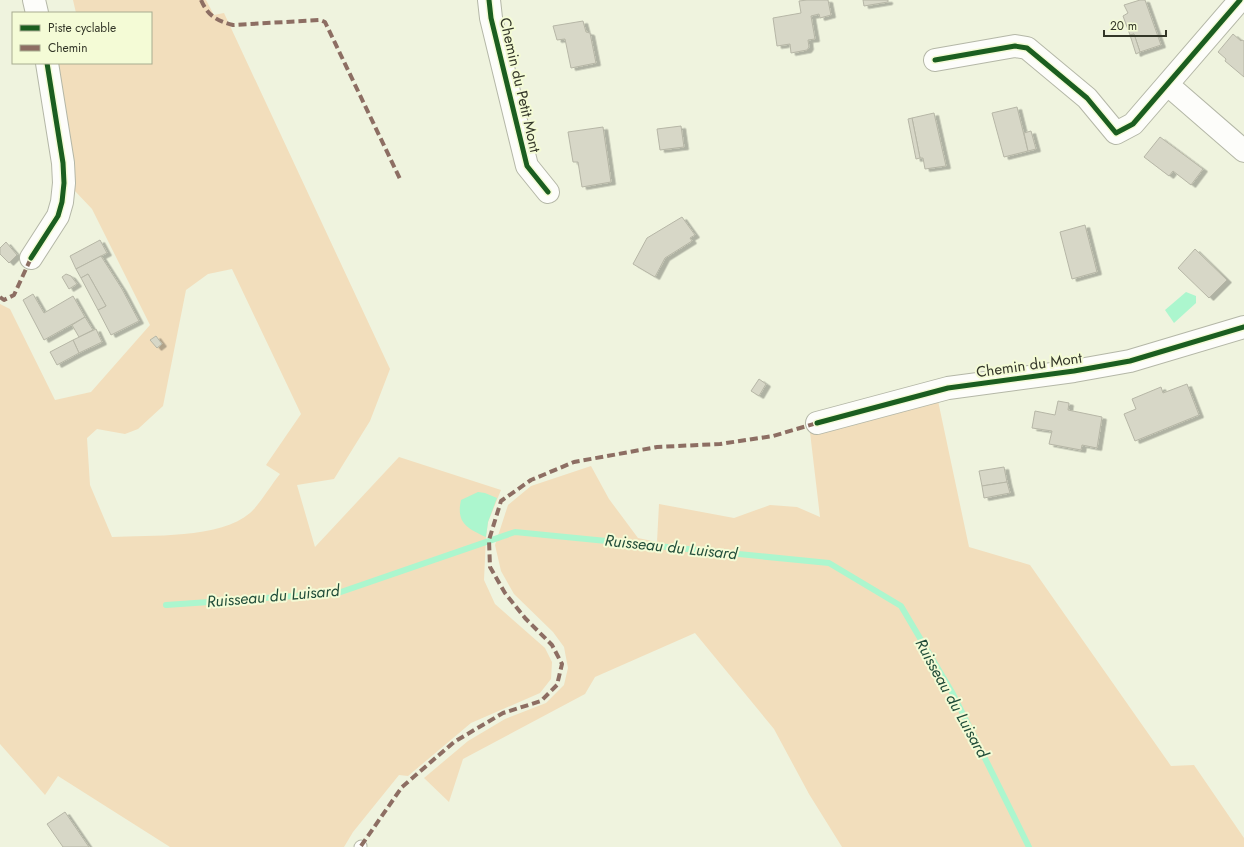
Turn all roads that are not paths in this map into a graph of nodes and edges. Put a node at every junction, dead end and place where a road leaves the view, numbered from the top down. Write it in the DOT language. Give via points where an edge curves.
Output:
graph roads {
  1 [pos="34,0"];
  2 [pos="489,0"];
  3 [pos="1240,0"];
  4 [pos="37,12"];
  5 [pos="935,60"];
  6 [pos="47,64"];
  7 [pos="1168,85"];
  8 [pos="1244,151"];
  9 [pos="548,192"];
  10 [pos="31,258"];
  11 [pos="1244,327"];
  12 [pos="817,423"];
  1 -- 4 [label="street"];
  2 -- 9 [label="street, Chemin du Petit Mont" via="491,18 527,166"];
  3 -- 7 [label="street"];
  5 -- 7 [label="street" via="1015,46 1027,48 1088,98 1116,134 1133,124"];
  6 -- 10 [label="street" via="64,183 58,216"];
  7 -- 8 [label="street"];
  11 -- 12 [label="street, Chemin du Mont" via="1130,361 948,388"];
}
